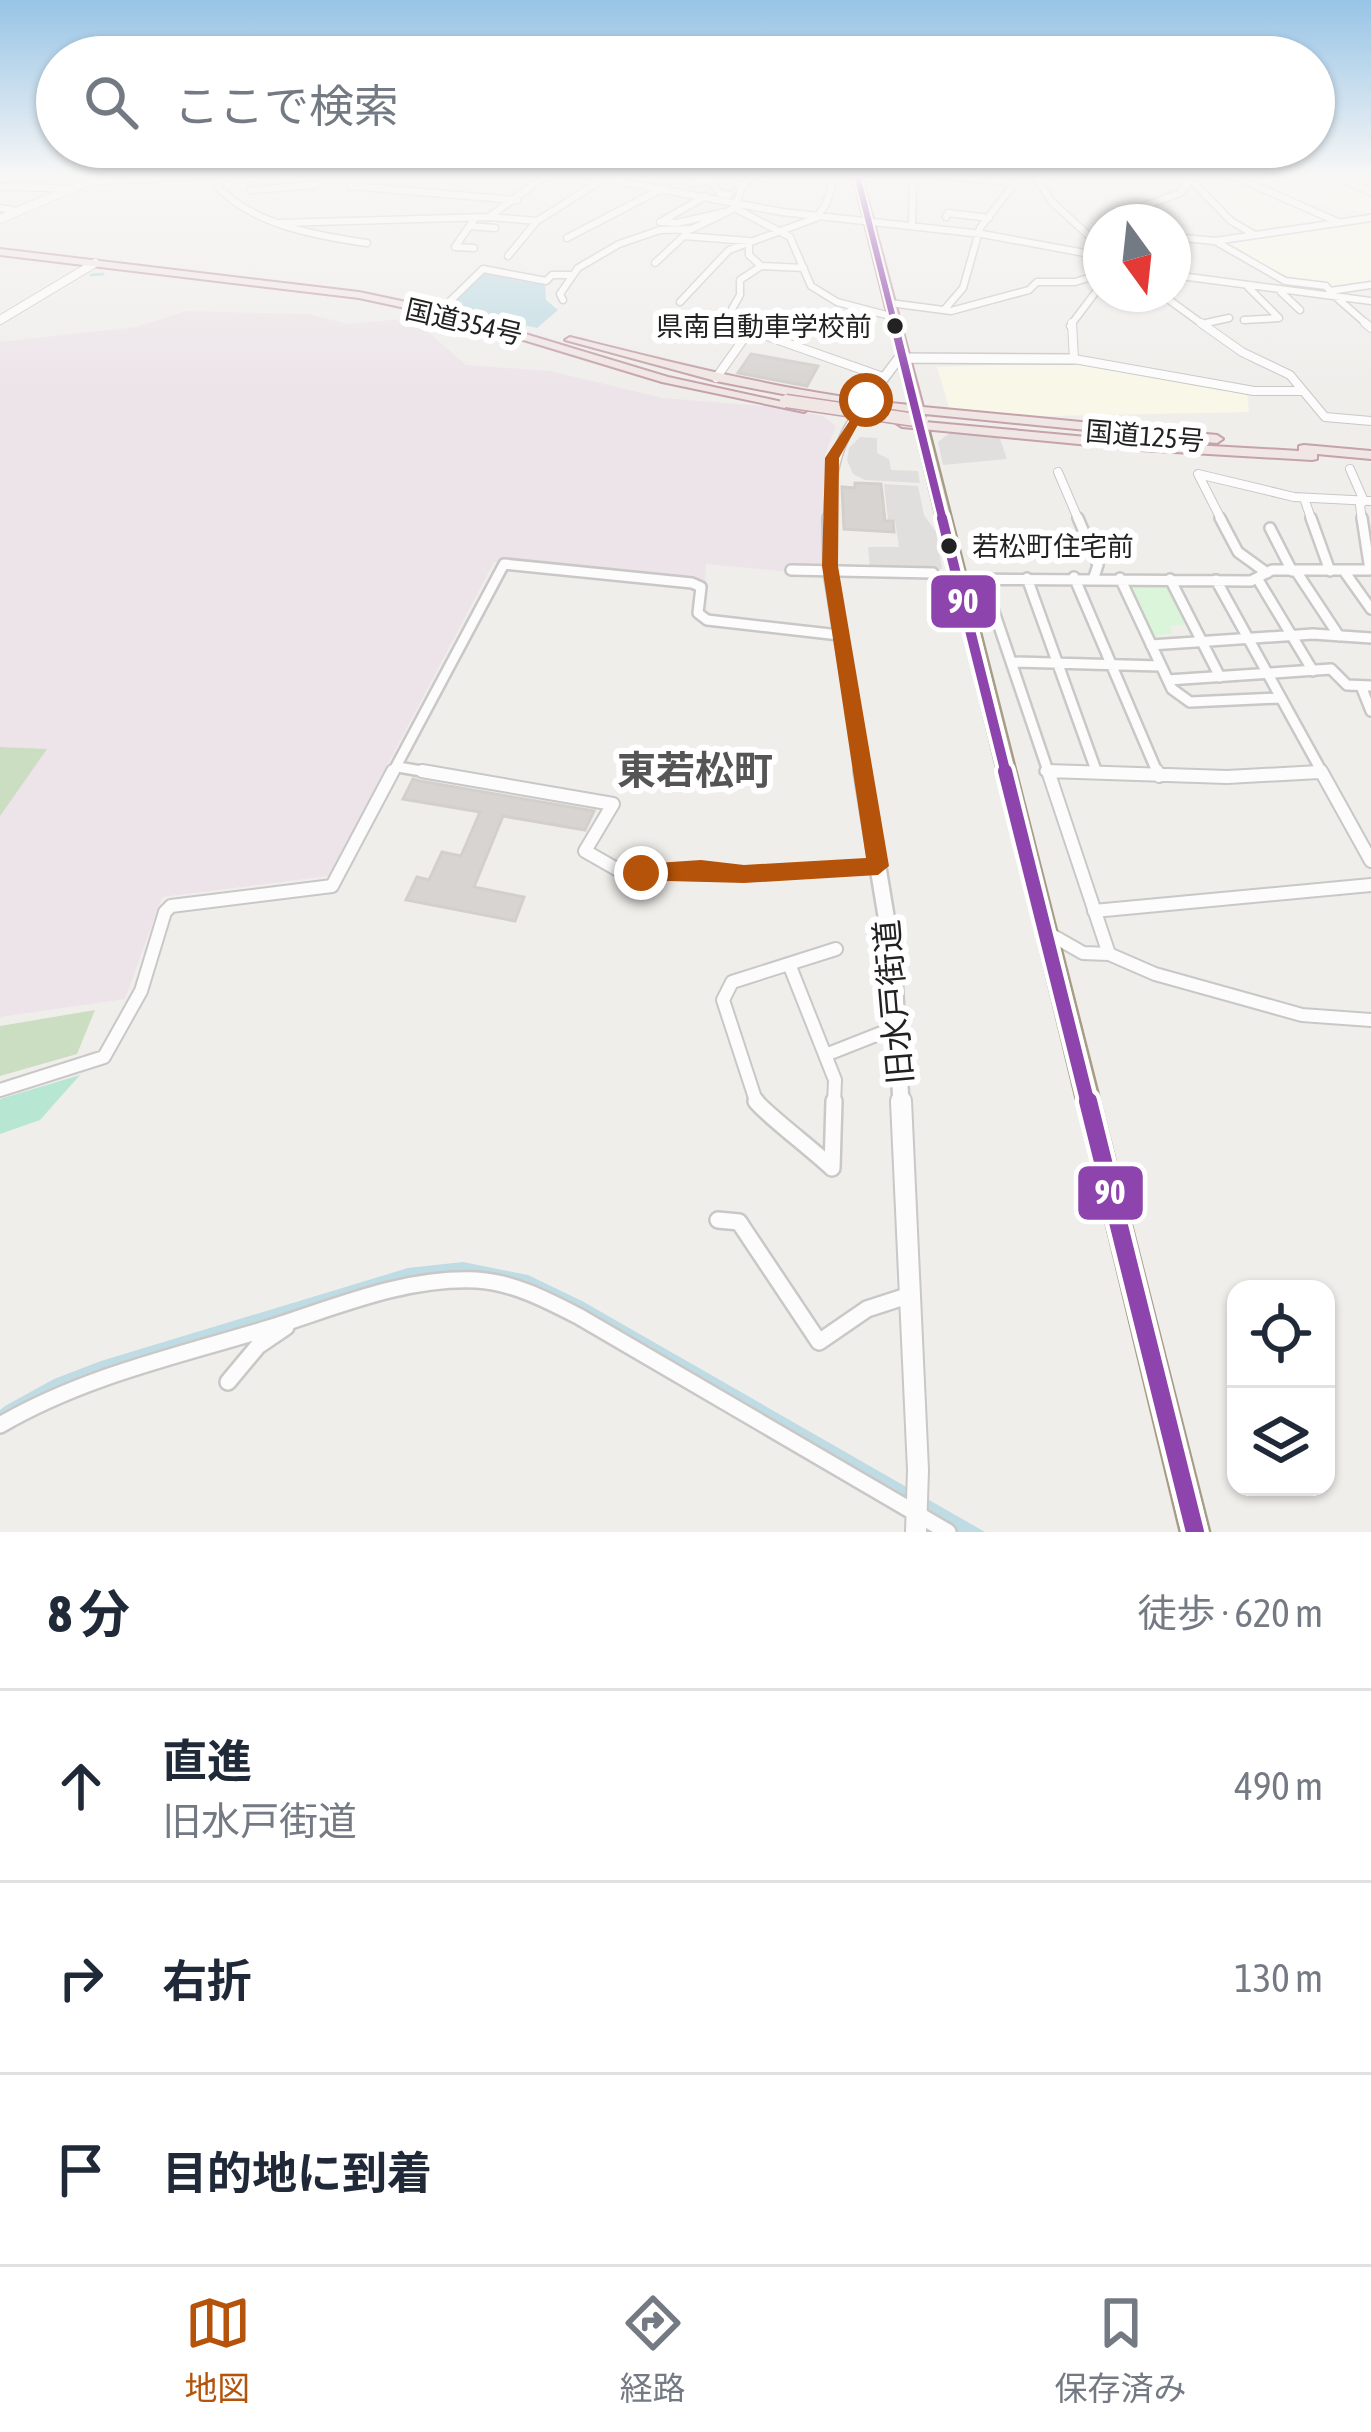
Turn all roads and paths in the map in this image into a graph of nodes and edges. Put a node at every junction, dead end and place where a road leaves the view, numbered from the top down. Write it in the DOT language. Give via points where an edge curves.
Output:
graph roads {
  1 [pos="455,246"];
  2 [pos="516,246"];
  3 [pos="619,246"];
  4 [pos="673,246"];
  5 [pos="741,246"];
  6 [pos="749,246"];
  7 [pos="796,246"];
  8 [pos="876,246"];
  9 [pos="975,246"];
  10 [pos="1225,246"];
  11 [pos="474,248"];
  12 [pos="0,254"];
  13 [pos="508,256"];
  14 [pos="95,263"];
  15 [pos="655,263"];
  16 [pos="761,266"];
  17 [pos="804,268"];
  18 [pos="572,275"];
  19 [pos="1191,277"];
  20 [pos="1083,279"];
  21 [pos="1371,285"];
  22 [pos="1249,286"];
  23 [pos="1280,291"];
  24 [pos="1333,294"];
  25 [pos="562,300"];
  26 [pos="680,302"];
  27 [pos="890,302"];
  28 [pos="1371,302"];
  29 [pos="732,309"];
  30 [pos="1083,309"];
  31 [pos="441,310"];
  32 [pos="944,310"];
  33 [pos="1300,310"];
  34 [pos="1189,312"];
  35 [pos="894,316"];
  36 [pos="1229,318"];
  37 [pos="0,320"];
  38 [pos="1244,320"];
  39 [pos="1206,323"];
  40 [pos="504,328"];
  41 [pos="1371,328"];
  42 [pos="904,356"];
  43 [pos="1074,359"];
  44 [pos="885,374"];
  45 [pos="908,375"];
  46 [pos="716,378"];
  47 [pos="1303,391"];
  48 [pos="858,411"];
  49 [pos="920,418"];
  50 [pos="1371,422"];
  51 [pos="1315,453"];
  52 [pos="1371,458"];
  53 [pos="1350,469"];
  54 [pos="1058,472"];
  55 [pos="1304,498"];
  56 [pos="1368,501"];
  57 [pos="1270,528"];
  58 [pos="791,570"];
  59 [pos="1371,570"];
  60 [pos="1294,571"];
  61 [pos="1330,571"];
  62 [pos="1344,571"];
  63 [pos="830,572"];
  64 [pos="933,573"];
  65 [pos="1262,576"];
  66 [pos="1074,577"];
  67 [pos="1094,577"];
  68 [pos="1028,578"];
  69 [pos="1120,578"];
  70 [pos="958,579"];
  71 [pos="983,579"];
  72 [pos="1170,579"];
  73 [pos="1216,580"];
  74 [pos="1371,609"];
  75 [pos="838,635"];
  76 [pos="1292,636"];
  77 [pos="1339,636"];
  78 [pos="1371,638"];
  79 [pos="1248,639"];
  80 [pos="1202,641"];
  81 [pos="1151,645"];
  82 [pos="1012,662"];
  83 [pos="1058,663"];
  84 [pos="1114,665"];
  85 [pos="1160,666"];
  86 [pos="1313,671"];
  87 [pos="1266,674"];
  88 [pos="1220,677"];
  89 [pos="1168,680"];
  90 [pos="1366,686"];
  91 [pos="1279,698"];
  92 [pos="1371,711"];
  93 [pos="398,767"];
  94 [pos="1045,771"];
  95 [pos="1319,772"];
  96 [pos="1096,773"];
  97 [pos="1159,776"];
  98 [pos="1371,837"];
  99 [pos="1356,838"];
  100 [pos="1371,861"];
  101 [pos="878,866"];
  102 [pos="1371,885"];
  103 [pos="1094,910"];
  104 [pos="1048,932"];
  105 [pos="836,949"];
  106 [pos="1083,953"];
  107 [pos="1109,954"];
  108 [pos="789,964"];
  109 [pos="1058,973"];
  110 [pos="1371,1019"];
  111 [pos="899,1026"];
  112 [pos="828,1054"];
  113 [pos="0,1090"];
  114 [pos="718,1220"];
  115 [pos="907,1296"];
  116 [pos="298,1318"];
  117 [pos="228,1382"];
  118 [pos="0,1425"];
  119 [pos="917,1522"];
  120 [pos="948,1532"];
  121 [pos="1195,1532"];
  1 -- 11 [label="street"];
  2 -- 13 [label="street"];
  3 -- 18 [label="street"];
  4 -- 15 [label="street"];
  5 -- 26 [label="street" via="715,261"];
  6 -- 16 [label="street"];
  7 -- 17 [label="street"];
  8 -- 27 [label="highway"];
  9 -- 32 [label="street" via="962,294"];
  10 -- 24 [label="street" via="1285,281"];
  12 -- 14 [label="highway, 国道354号"];
  14 -- 31 [label="highway, 国道354号"];
  14 -- 37 [label="street"];
  14 -- 40 [label="highway, 国道354号"];
  16 -- 17 [label="street"];
  16 -- 29 [label="street" via="740,280"];
  17 -- 35 [label="street" via="808,283 833,300"];
  18 -- 25 [label="street"];
  18 -- 31 [label="street" via="545,281 483,269"];
  19 -- 22 [label="street"];
  20 -- 32 [label="street" via="1037,282"];
  21 -- 24 [label="street"];
  22 -- 23 [label="street"];
  22 -- 38 [label="street" via="1279,318"];
  23 -- 24 [label="street"];
  23 -- 33 [label="street"];
  24 -- 28 [label="street"];
  24 -- 41 [label="street"];
  27 -- 32 [label="street"];
  27 -- 35 [label="highway"];
  30 -- 43 [label="street" via="1070,326"];
  31 -- 40 [label="highway, 国道354号"];
  34 -- 39 [label="street"];
  35 -- 42 [label="highway"];
  36 -- 39 [label="street"];
  39 -- 47 [label="street"];
  40 -- 46 [label="highway"];
  40 -- 48 [label="highway" via="666,380"];
  40 -- 49 [label="highway, 国道354号, bridge" via="669,376"];
  42 -- 43 [label="street"];
  42 -- 44 [label="street, 旧水戸街道"];
  42 -- 45 [label="highway"];
  43 -- 47 [label="street" via="1254,391"];
  44 -- 45 [label="street"];
  44 -- 46 [label="street" via="747,331"];
  44 -- 48 [label="street, 旧水戸街道"];
  45 -- 49 [label="highway"];
  46 -- 48 [label="highway"];
  47 -- 50 [label="street" via="1324,417"];
  48 -- 49 [label="highway"];
  48 -- 63 [label="street, 旧水戸街道" via="832,458"];
  49 -- 51 [label="highway"];
  49 -- 51 [label="highway, 国道125号"];
  49 -- 70 [label="main road"];
  51 -- 52 [label="highway, 国道125号"];
  53 -- 56 [label="street"];
  54 -- 67 [label="street" via="1098,565"];
  55 -- 56 [label="street"];
  55 -- 61 [label="street"];
  55 -- 65 [label="street" via="1198,474 1238,551"];
  56 -- 59 [label="street" via="1360,506"];
  57 -- 60 [label="street"];
  58 -- 63 [label="street"];
  59 -- 62 [label="street"];
  60 -- 61 [label="street"];
  60 -- 65 [label="street"];
  60 -- 77 [label="street"];
  61 -- 62 [label="street"];
  62 -- 74 [label="street"];
  63 -- 64 [label="street"];
  63 -- 75 [label="street, 旧水戸街道"];
  65 -- 73 [label="street"];
  65 -- 76 [label="street"];
  66 -- 67 [label="street"];
  66 -- 68 [label="street"];
  66 -- 84 [label="street"];
  67 -- 69 [label="street"];
  68 -- 71 [label="street"];
  68 -- 83 [label="street"];
  69 -- 72 [label="street"];
  69 -- 81 [label="street"];
  70 -- 71 [label="street"];
  70 -- 104 [label="main road"];
  71 -- 82 [label="street"];
  72 -- 73 [label="street"];
  72 -- 80 [label="street"];
  73 -- 79 [label="street"];
  75 -- 93 [label="street" via="707,620 698,613 701,587 692,584 504,564"];
  75 -- 101 [label="street, 旧水戸街道"];
  76 -- 77 [label="street"];
  76 -- 79 [label="street"];
  76 -- 86 [label="street"];
  77 -- 78 [label="street"];
  79 -- 80 [label="street"];
  79 -- 87 [label="street"];
  80 -- 81 [label="street"];
  80 -- 88 [label="street"];
  81 -- 85 [label="street"];
  82 -- 83 [label="street"];
  82 -- 94 [label="street"];
  83 -- 84 [label="street"];
  83 -- 96 [label="street"];
  84 -- 85 [label="street"];
  84 -- 97 [label="street"];
  85 -- 89 [label="street"];
  86 -- 87 [label="street"];
  86 -- 90 [label="street" via="1331,669 1347,685"];
  87 -- 88 [label="street"];
  87 -- 91 [label="street"];
  88 -- 89 [label="street"];
  89 -- 91 [label="street" via="1190,702"];
  90 -- 92 [label="street"];
  91 -- 95 [label="street"];
  93 -- 101 [label="street" via="613,804 585,851 620,871"];
  93 -- 113 [label="street" via="332,886 171,906 141,991 104,1057"];
  94 -- 96 [label="street"];
  94 -- 103 [label="street"];
  95 -- 97 [label="street"];
  95 -- 99 [label="street"];
  96 -- 97 [label="street"];
  98 -- 99 [label="street"];
  99 -- 100 [label="street"];
  101 -- 111 [label="street, 旧水戸街道"];
  102 -- 103 [label="street"];
  103 -- 107 [label="street"];
  104 -- 106 [label="street"];
  104 -- 109 [label="main road"];
  105 -- 108 [label="street"];
  106 -- 107 [label="street"];
  106 -- 109 [label="street"];
  107 -- 110 [label="street" via="1302,1015"];
  108 -- 112 [label="street"];
  108 -- 112 [label="street" via="732,982 723,1000 759,1109 832,1168 835,1080"];
  109 -- 121 [label="main road"];
  111 -- 112 [label="street"];
  111 -- 115 [label="street, 旧水戸街道"];
  114 -- 115 [label="street" via="739,1222 819,1342 867,1309"];
  115 -- 119 [label="street, 旧水戸街道"];
  116 -- 117 [label="street"];
  116 -- 118 [label="street" via="52,1395"];
  116 -- 119 [label="street" via="434,1281 521,1288"];
  119 -- 120 [label="street"];
}
